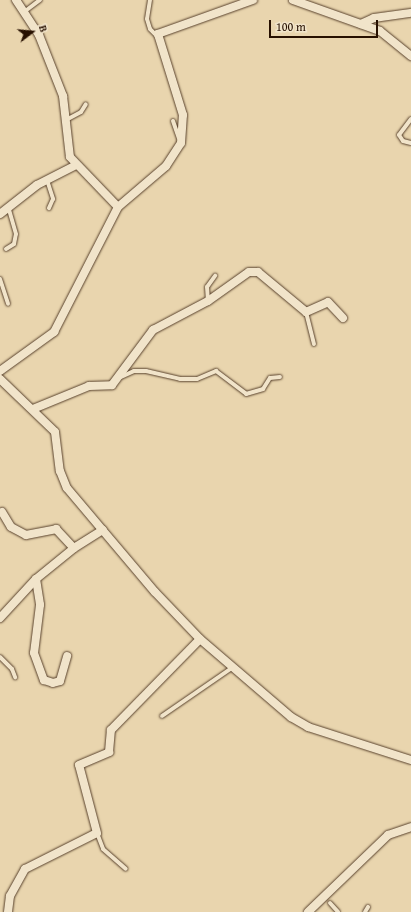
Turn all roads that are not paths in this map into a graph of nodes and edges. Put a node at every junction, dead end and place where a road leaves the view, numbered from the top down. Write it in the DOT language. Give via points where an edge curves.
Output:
graph roads {
  1 [pos="16,0"];
  2 [pos="40,0"];
  3 [pos="150,0"];
  4 [pos="252,0"];
  5 [pos="293,0"];
  6 [pos="24,12"];
  7 [pos="411,13"];
  8 [pos="361,24"];
  9 [pos="158,36"];
  10 [pos="411,56"];
  11 [pos="86,104"];
  12 [pos="411,119"];
  13 [pos="66,120"];
  14 [pos="173,121"];
  15 [pos="182,143"];
  16 [pos="411,143"];
  17 [pos="76,165"];
  18 [pos="47,180"];
  19 [pos="118,207"];
  20 [pos="49,208"];
  21 [pos="9,210"];
  22 [pos="0,214"];
  23 [pos="6,250"];
  24 [pos="215,276"];
  25 [pos="0,279"];
  26 [pos="208,301"];
  27 [pos="8,304"];
  28 [pos="306,312"];
  29 [pos="343,318"];
  30 [pos="314,344"];
  31 [pos="0,371"];
  32 [pos="280,378"];
  33 [pos="0,379"];
  34 [pos="112,385"];
  35 [pos="32,409"];
  36 [pos="2,512"];
  37 [pos="103,530"];
  38 [pos="74,548"];
  39 [pos="36,579"];
  40 [pos="0,618"];
  41 [pos="200,639"];
  42 [pos="67,656"];
  43 [pos="0,657"];
  44 [pos="233,667"];
  45 [pos="15,677"];
  46 [pos="162,716"];
  47 [pos="411,760"];
  48 [pos="411,827"];
  49 [pos="97,833"];
  50 [pos="126,869"];
  51 [pos="327,900"];
  52 [pos="368,907"];
  53 [pos="8,912"];
  54 [pos="308,912"];
  55 [pos="338,912"];
  56 [pos="365,912"];
  1 -- 6 [label="street"];
  2 -- 6 [label="lane"];
  3 -- 9 [label="lane" via="147,19 150,29"];
  4 -- 9 [label="street"];
  5 -- 8 [label="street"];
  6 -- 13 [label="street" via="39,35 63,96"];
  7 -- 8 [label="street" via="374,18"];
  8 -- 10 [label="street" via="388,36"];
  9 -- 15 [label="street" via="183,115"];
  11 -- 13 [label="lane" via="81,112"];
  12 -- 16 [label="lane" via="399,135 403,141"];
  13 -- 17 [label="street" via="68,147"];
  14 -- 15 [label="lane"];
  15 -- 19 [label="street" via="166,166"];
  17 -- 18 [label="street"];
  17 -- 19 [label="street"];
  18 -- 20 [label="lane" via="52,199"];
  18 -- 21 [label="street" via="37,185"];
  19 -- 31 [label="street" via="54,332"];
  21 -- 22 [label="street"];
  21 -- 23 [label="lane" via="16,234 14,244"];
  24 -- 26 [label="lane" via="207,287"];
  25 -- 27 [label="lane"];
  26 -- 28 [label="street" via="249,272 255,271"];
  26 -- 34 [label="street" via="153,330"];
  28 -- 29 [label="street" via="328,302"];
  28 -- 30 [label="lane"];
  32 -- 34 [label="lane" via="270,378 263,389 246,394 211,370 191,379 134,371"];
  33 -- 35 [label="street"];
  34 -- 35 [label="street" via="89,386"];
  35 -- 37 [label="street" via="55,432 60,471 67,488"];
  36 -- 38 [label="street" via="11,527 26,535 56,529"];
  37 -- 38 [label="street"];
  37 -- 41 [label="street" via="155,592"];
  38 -- 39 [label="street"];
  39 -- 40 [label="street"];
  39 -- 42 [label="street" via="40,605 34,652 44,680 53,683 60,681"];
  41 -- 44 [label="street"];
  41 -- 49 [label="street" via="111,730 108,752 79,765"];
  43 -- 45 [label="lane" via="12,669"];
  44 -- 46 [label="lane"];
  44 -- 47 [label="street" via="291,717 308,727"];
  48 -- 51 [label="street" via="388,835"];
  49 -- 50 [label="lane" via="103,848"];
  49 -- 53 [label="street" via="25,869 10,896"];
  51 -- 54 [label="street"];
  51 -- 55 [label="lane"];
  52 -- 56 [label="lane"];
}
